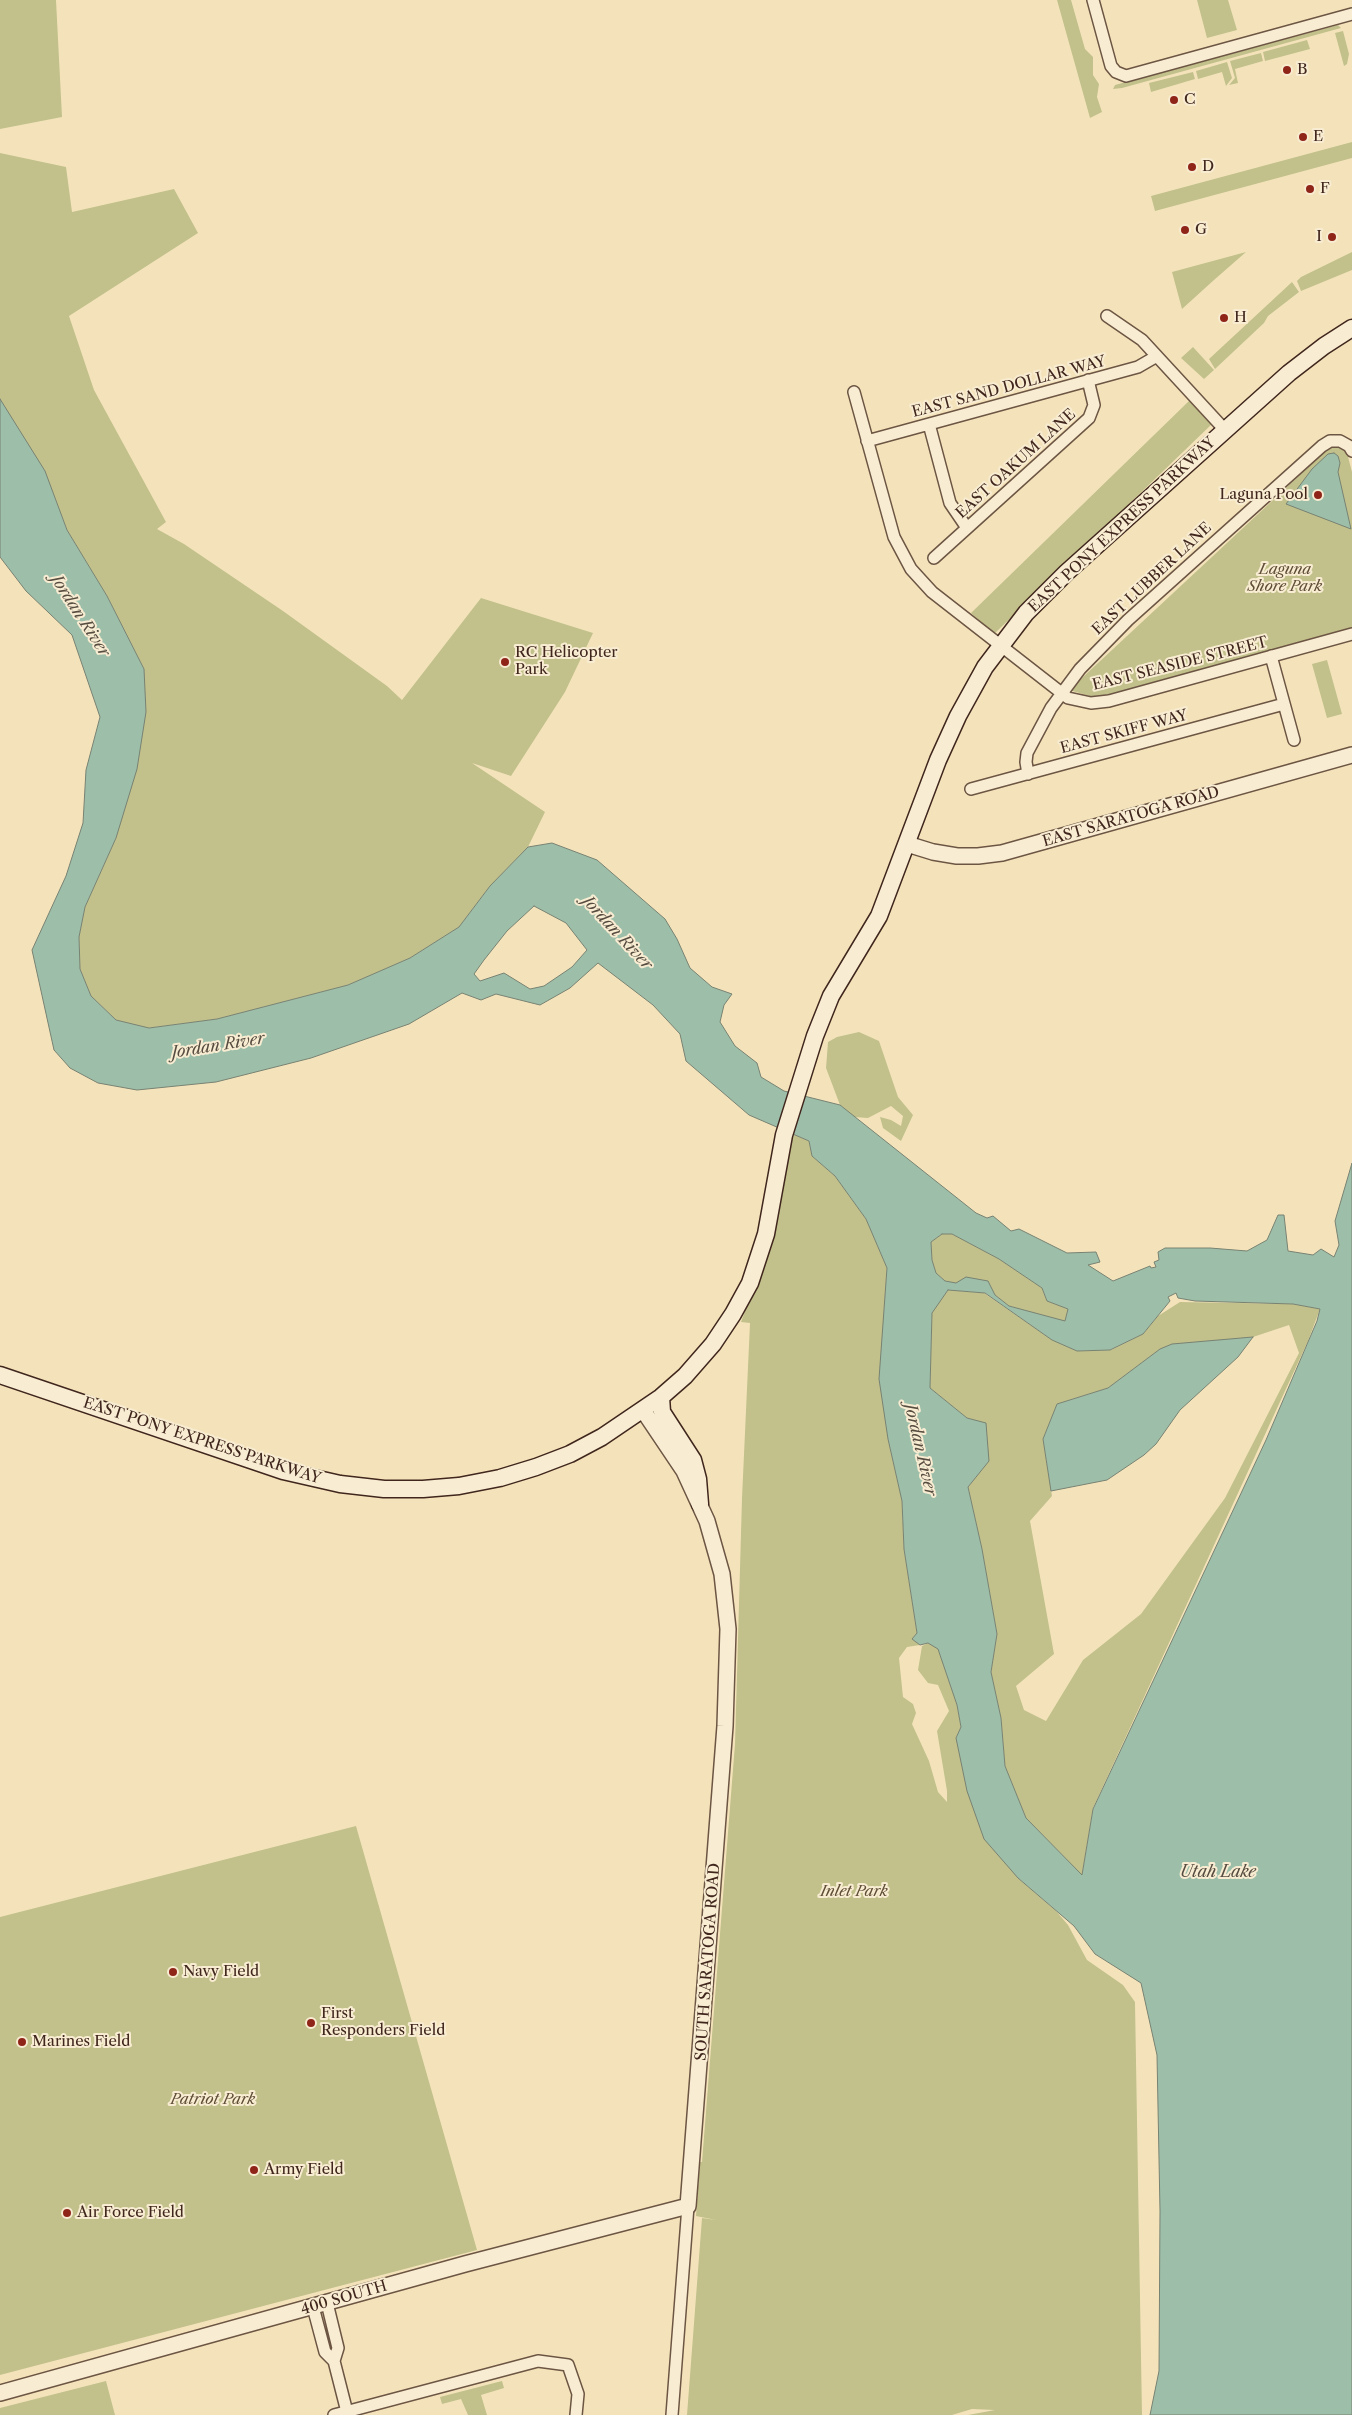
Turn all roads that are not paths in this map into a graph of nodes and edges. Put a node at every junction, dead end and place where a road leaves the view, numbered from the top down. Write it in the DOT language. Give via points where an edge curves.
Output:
graph roads {
  1 [pos="1093,0"];
  2 [pos="1352,14"];
  3 [pos="1107,316"];
  4 [pos="1352,328"];
  5 [pos="1157,356"];
  6 [pos="1088,380"];
  7 [pos="854,392"];
  8 [pos="929,424"];
  9 [pos="1225,430"];
  10 [pos="867,441"];
  11 [pos="1352,451"];
  12 [pos="967,528"];
  13 [pos="934,558"];
  14 [pos="1352,634"];
  15 [pos="1001,645"];
  16 [pos="1271,656"];
  17 [pos="1062,693"];
  18 [pos="1284,704"];
  19 [pos="1294,740"];
  20 [pos="1352,755"];
  21 [pos="938,760"];
  22 [pos="1028,774"];
  23 [pos="971,789"];
  24 [pos="907,844"];
  25 [pos="861,945"];
  26 [pos="0,1375"];
  27 [pos="661,1397"];
  28 [pos="644,1410"];
  29 [pos="702,1507"];
  30 [pos="688,2206"];
  31 [pos="320,2305"];
  32 [pos="0,2393"];
  33 [pos="347,2412"];
  34 [pos="334,2415"];
  35 [pos="576,2415"];
  36 [pos="672,2415"];
  1 -- 2 [label="street" via="1114,69 1121,75 1131,75"];
  3 -- 5 [label="street" via="1133,333"];
  4 -- 9 [label="main road, EAST PONY EXPRESS PARKWAY" via="1306,359"];
  5 -- 6 [label="street, EAST SAND DOLLAR WAY" via="1143,365"];
  5 -- 9 [label="street"];
  6 -- 8 [label="street, EAST SAND DOLLAR WAY"];
  6 -- 12 [label="street, EAST OAKUM LANE" via="1094,405 1089,418"];
  7 -- 10 [label="street, EAST SEASIDE STREET"];
  8 -- 10 [label="street, EAST SAND DOLLAR WAY"];
  8 -- 12 [label="street" via="950,503"];
  9 -- 15 [label="main road, EAST PONY EXPRESS PARKWAY" via="1053,585"];
  10 -- 15 [label="street, EAST SEASIDE STREET" via="894,536 905,561 932,592"];
  11 -- 17 [label="street, EAST LUBBER LANE" via="1340,441 1330,441 1322,446 1159,591 1080,669"];
  12 -- 13 [label="street, EAST OAKUM LANE"];
  14 -- 16 [label="street, EAST SEASIDE STREET"];
  15 -- 17 [label="street, EAST SEASIDE STREET"];
  15 -- 21 [label="main road, EAST PONY EXPRESS PARKWAY" via="966,699"];
  16 -- 17 [label="street, EAST SEASIDE STREET" via="1109,701 1082,702"];
  16 -- 18 [label="street"];
  17 -- 22 [label="street, EAST LUBBER LANE" via="1027,753"];
  18 -- 19 [label="street"];
  18 -- 22 [label="street, EAST SKIFF WAY"];
  20 -- 24 [label="street, EAST SARATOGA ROAD" via="1002,853 957,856"];
  21 -- 24 [label="main road, EAST PONY EXPRESS PARKWAY"];
  21 -- 25 [label="main road, EAST PONY EXPRESS PARKWAY" via="912,809"];
  22 -- 23 [label="street, EAST SKIFF WAY"];
  24 -- 25 [label="main road, EAST PONY EXPRESS PARKWAY" via="879,916"];
  25 -- 27 [label="main road, EAST PONY EXPRESS PARKWAY" via="830,996 797,1086 784,1135 766,1234 750,1282 713,1344 695,1366"];
  26 -- 28 [label="main road, EAST PONY EXPRESS PARKWAY" via="283,1471 340,1484 384,1489 459,1486 518,1473 578,1450"];
  27 -- 28 [label="main road, EAST PONY EXPRESS PARKWAY"];
  27 -- 29 [label="main road" via="663,1416 693,1460"];
  28 -- 29 [label="street, SOUTH SARATOGA ROAD" via="675,1455"];
  29 -- 30 [label="street, SOUTH SARATOGA ROAD" via="722,1574 728,1653 724,1746"];
  30 -- 31 [label="street, 400 SOUTH"];
  30 -- 36 [label="street, SOUTH SARATOGA ROAD"];
  31 -- 32 [label="street, 400 SOUTH"];
  31 -- 33 [label="street" via="338,2348 334,2361"];
  33 -- 34 [label="street"];
  33 -- 35 [label="street" via="538,2361 568,2365 578,2394"];
}
